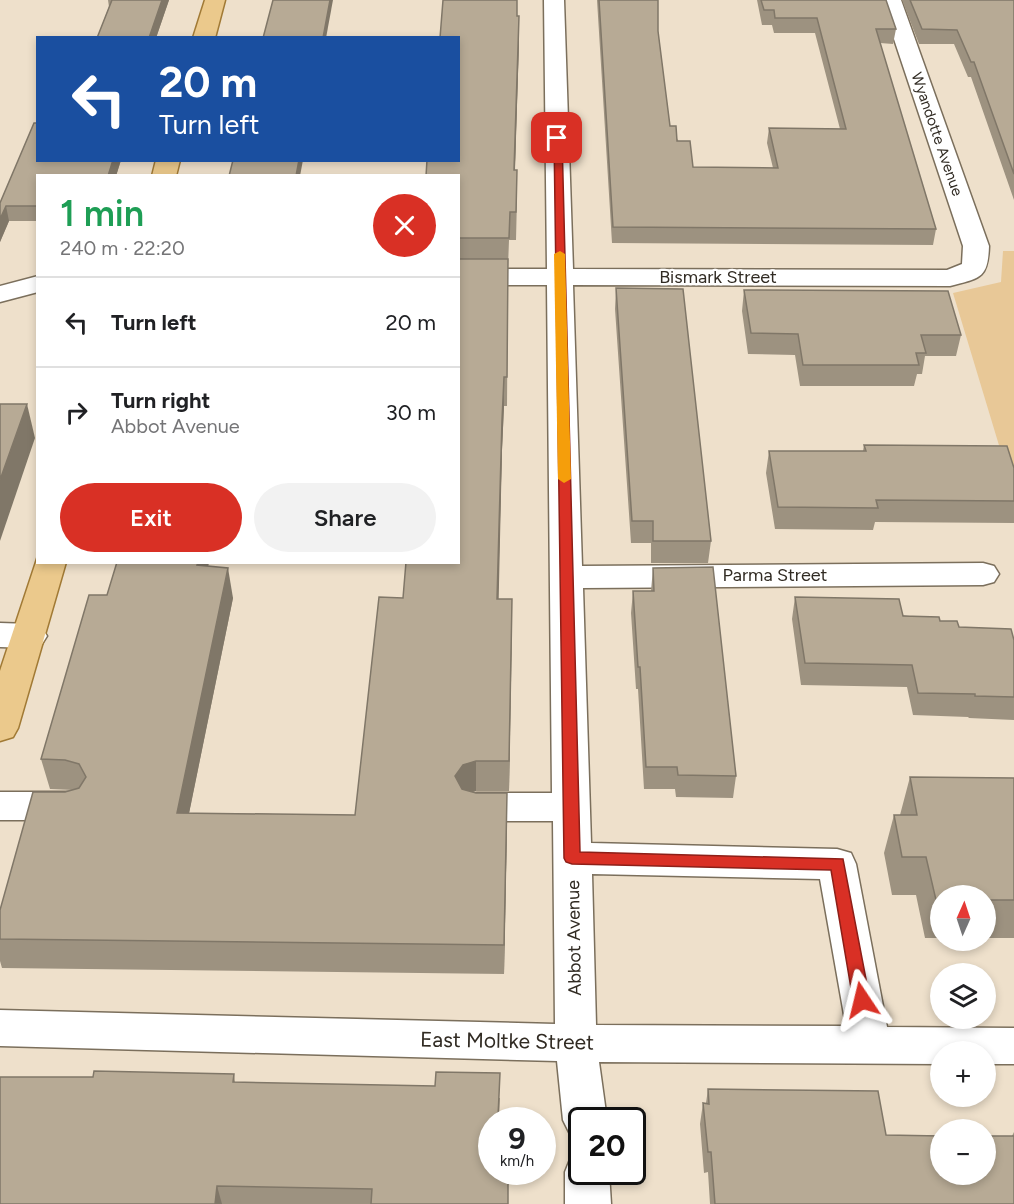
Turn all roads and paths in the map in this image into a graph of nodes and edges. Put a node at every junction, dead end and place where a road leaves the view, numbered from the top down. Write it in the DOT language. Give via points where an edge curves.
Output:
graph roads {
  1 [pos="215,0"];
  2 [pos="554,0"];
  3 [pos="891,0"];
  4 [pos="205,36"];
  5 [pos="975,268"];
  6 [pos="460,276"];
  7 [pos="560,277"];
  8 [pos="36,285"];
  9 [pos="0,294"];
  10 [pos="49,564"];
  11 [pos="983,574"];
  12 [pos="566,577"];
  13 [pos="15,635"];
  14 [pos="0,728"];
  15 [pos="0,806"];
  16 [pos="73,806"];
  17 [pos="477,807"];
  18 [pos="571,807"];
  19 [pos="572,858"];
  20 [pos="0,1028"];
  21 [pos="576,1043"];
  22 [pos="870,1045"];
  23 [pos="1014,1046"];
  24 [pos="583,1107"];
  25 [pos="587,1185"];
  26 [pos="588,1204"];
  1 -- 4 [label="main road"];
  2 -- 7 [label="street, Abbot Avenue"];
  3 -- 5 [label="street, Wyandotte Avenue" via="976,246"];
  5 -- 7 [label="street, Bismark Street" via="950,278"];
  6 -- 7 [label="street, Bismark Street"];
  7 -- 12 [label="street, Abbot Avenue"];
  8 -- 9 [label="street"];
  10 -- 13 [label="main road"];
  11 -- 12 [label="street, Parma Street"];
  12 -- 18 [label="street, Abbot Avenue"];
  13 -- 14 [label="main road"];
  15 -- 16 [label="street"];
  17 -- 18 [label="street"];
  18 -- 19 [label="street, Abbot Avenue"];
  19 -- 21 [label="street, Abbot Avenue"];
  19 -- 22 [label="street" via="837,864"];
  20 -- 21 [label="street, East Moltke Street"];
  21 -- 22 [label="street, East Moltke Street"];
  21 -- 24 [label="street, Abbot Avenue"];
  22 -- 23 [label="street, East Moltke Street"];
  25 -- 26 [label="street"];
}
